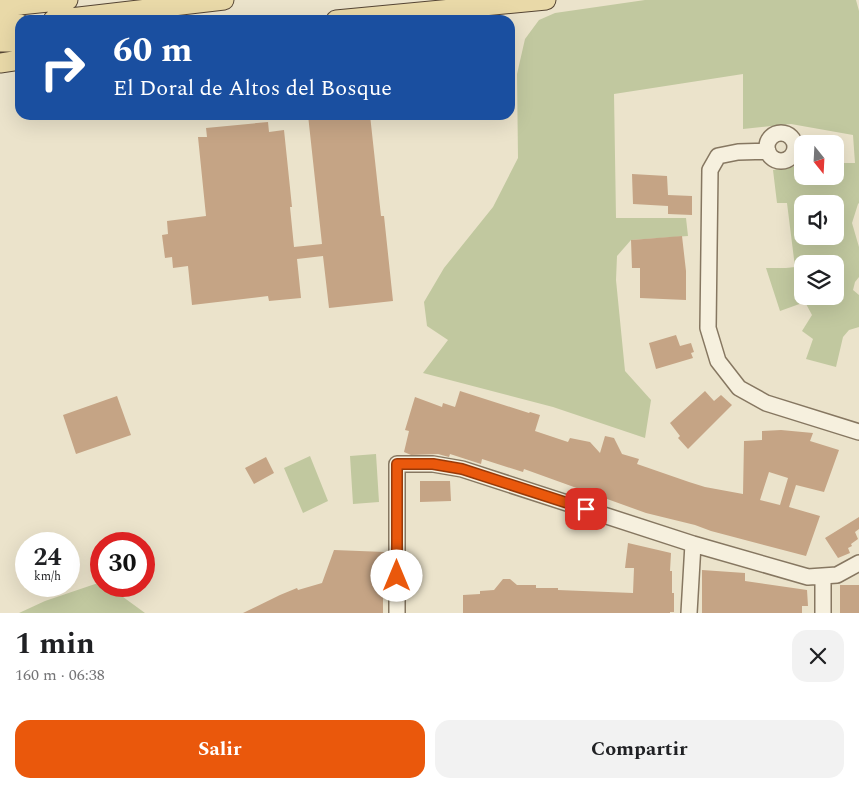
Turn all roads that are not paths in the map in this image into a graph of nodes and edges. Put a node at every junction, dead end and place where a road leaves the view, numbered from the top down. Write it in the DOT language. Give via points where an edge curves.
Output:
graph roads {
  1 [pos="68,0"];
  2 [pos="224,0"];
  3 [pos="546,0"];
  4 [pos="0,7"];
  5 [pos="96,15"];
  6 [pos="388,15"];
  7 [pos="15,24"];
  8 [pos="0,26"];
  9 [pos="0,42"];
  10 [pos="15,42"];
  11 [pos="15,61"];
  12 [pos="0,63"];
  13 [pos="768,152"];
  14 [pos="859,432"];
  15 [pos="693,544"];
  16 [pos="859,563"];
  17 [pos="823,576"];
  18 [pos="397,613"];
  19 [pos="689,613"];
  20 [pos="823,613"];
  1 -- 4 [label="main road"];
  2 -- 5 [label="main road"];
  3 -- 6 [label="main road"];
  7 -- 8 [label="main road"];
  9 -- 10 [label="main road"];
  11 -- 12 [label="main road"];
  13 -- 14 [label="street" via="718,156 710,170 708,328 718,361 739,388 766,403"];
  15 -- 17 [label="street" via="808,577"];
  15 -- 18 [label="street" via="462,469 433,464 397,464"];
  15 -- 19 [label="street"];
  16 -- 17 [label="street" via="837,575"];
  17 -- 20 [label="street"];
}
